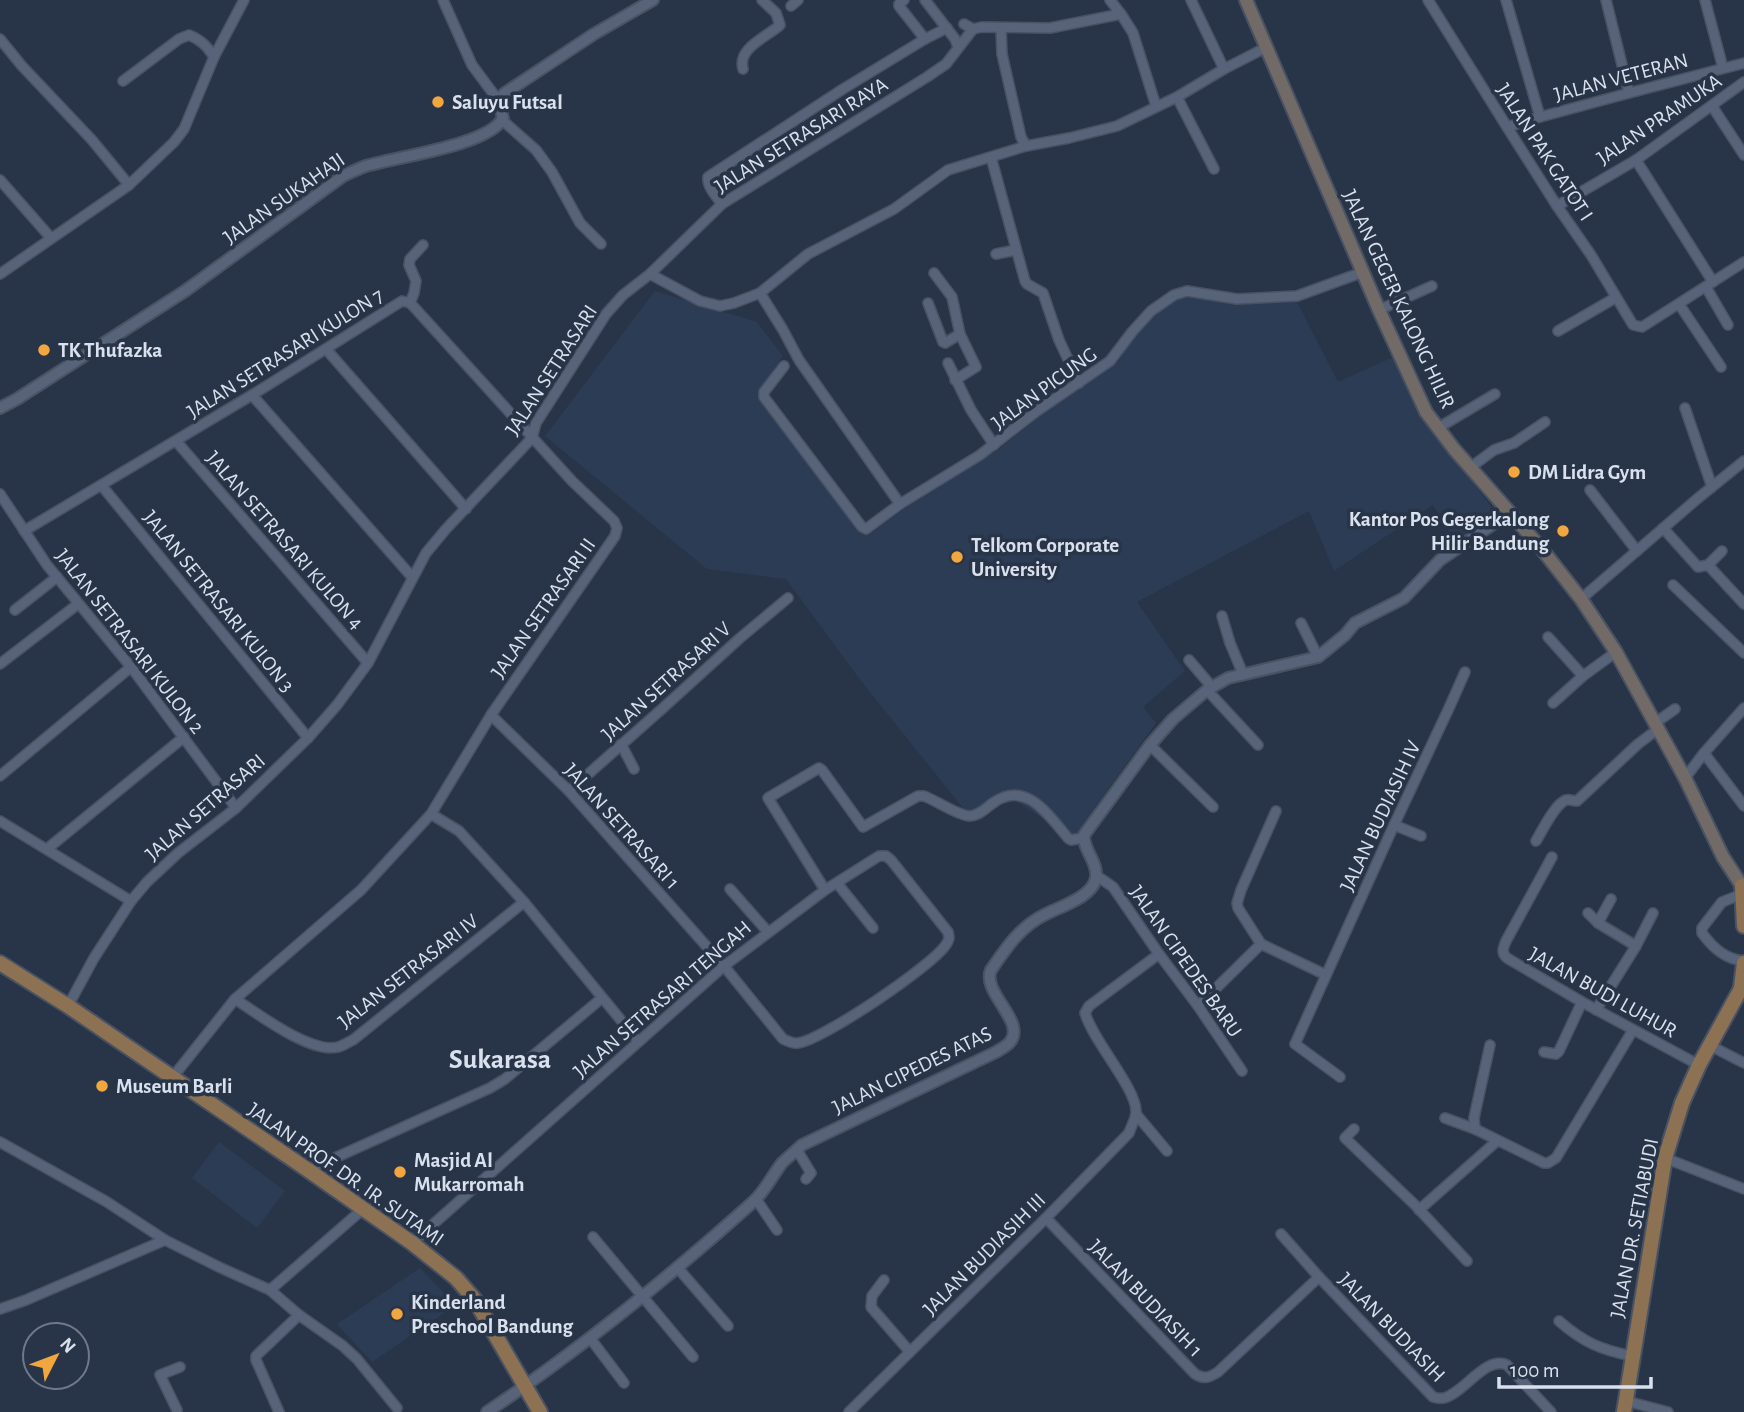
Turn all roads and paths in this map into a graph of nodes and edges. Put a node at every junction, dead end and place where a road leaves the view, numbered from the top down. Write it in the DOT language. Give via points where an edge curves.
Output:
graph roads {
  1 [pos="244,0"];
  2 [pos="443,0"];
  3 [pos="762,0"];
  4 [pos="904,0"];
  5 [pos="926,0"];
  6 [pos="1110,0"];
  7 [pos="1191,0"];
  8 [pos="1246,0"];
  9 [pos="1428,0"];
  10 [pos="1506,0"];
  11 [pos="1606,0"];
  12 [pos="1705,0"];
  13 [pos="650,1"];
  14 [pos="1121,14"];
  15 [pos="947,28"];
  16 [pos="1001,28"];
  17 [pos="925,39"];
  18 [pos="0,40"];
  19 [pos="958,47"];
  20 [pos="1267,47"];
  21 [pos="214,57"];
  22 [pos="1744,63"];
  23 [pos="1723,68"];
  24 [pos="743,69"];
  25 [pos="1224,69"];
  26 [pos="123,81"];
  27 [pos="1744,82"];
  28 [pos="1629,93"];
  29 [pos="1177,97"];
  30 [pos="498,100"];
  31 [pos="1156,106"];
  32 [pos="1712,106"];
  33 [pos="1540,117"];
  34 [pos="502,120"];
  35 [pos="1507,127"];
  36 [pos="1026,146"];
  37 [pos="1744,155"];
  38 [pos="991,157"];
  39 [pos="1636,160"];
  40 [pos="1214,169"];
  41 [pos="0,180"];
  42 [pos="129,184"];
  43 [pos="722,204"];
  44 [pos="1557,206"];
  45 [pos="51,238"];
  46 [pos="601,244"];
  47 [pos="423,245"];
  48 [pos="1016,250"];
  49 [pos="996,254"];
  50 [pos="1744,262"];
  51 [pos="1363,272"];
  52 [pos="0,274"];
  53 [pos="650,274"];
  54 [pos="934,274"];
  55 [pos="1710,285"];
  56 [pos="1432,286"];
  57 [pos="760,293"];
  58 [pos="1615,298"];
  59 [pos="410,303"];
  60 [pos="928,303"];
  61 [pos="1679,304"];
  62 [pos="1379,310"];
  63 [pos="1728,325"];
  64 [pos="1558,331"];
  65 [pos="960,334"];
  66 [pos="326,349"];
  67 [pos="948,363"];
  68 [pos="783,366"];
  69 [pos="1721,367"];
  70 [pos="956,380"];
  71 [pos="1079,383"];
  72 [pos="1495,394"];
  73 [pos="252,395"];
  74 [pos="0,408"];
  75 [pos="1685,408"];
  76 [pos="1545,422"];
  77 [pos="1438,428"];
  78 [pos="532,438"];
  79 [pos="176,440"];
  80 [pos="994,445"];
  81 [pos="1744,461"];
  82 [pos="1471,467"];
  83 [pos="103,486"];
  84 [pos="1712,487"];
  85 [pos="1590,489"];
  86 [pos="0,494"];
  87 [pos="900,504"];
  88 [pos="466,509"];
  89 [pos="1511,512"];
  90 [pos="1663,528"];
  91 [pos="24,531"];
  92 [pos="1637,551"];
  93 [pos="1722,551"];
  94 [pos="1707,565"];
  95 [pos="57,577"];
  96 [pos="412,578"];
  97 [pos="1673,585"];
  98 [pos="788,598"];
  99 [pos="1581,599"];
  100 [pos="78,604"];
  101 [pos="1744,604"];
  102 [pos="15,610"];
  103 [pos="1222,616"];
  104 [pos="1301,623"];
  105 [pos="1548,637"];
  106 [pos="1615,652"];
  107 [pos="1744,653"];
  108 [pos="1318,657"];
  109 [pos="1189,660"];
  110 [pos="368,663"];
  111 [pos="0,664"];
  112 [pos="131,667"];
  113 [pos="1465,672"];
  114 [pos="1243,674"];
  115 [pos="1583,676"];
  116 [pos="1209,688"];
  117 [pos="1553,703"];
  118 [pos="1744,708"];
  119 [pos="1675,709"];
  120 [pos="491,715"];
  121 [pos="1657,726"];
  122 [pos="184,737"];
  123 [pos="308,738"];
  124 [pos="621,744"];
  125 [pos="1150,744"];
  126 [pos="1258,746"];
  127 [pos="1704,753"];
  128 [pos="634,769"];
  129 [pos="0,776"];
  130 [pos="1685,779"];
  131 [pos="569,791"];
  132 [pos="1744,806"];
  133 [pos="1213,807"];
  134 [pos="236,808"];
  135 [pos="1276,811"];
  136 [pos="431,814"];
  137 [pos="0,821"];
  138 [pos="1394,825"];
  139 [pos="1422,836"];
  140 [pos="1083,838"];
  141 [pos="1536,841"];
  142 [pos="47,849"];
  143 [pos="886,856"];
  144 [pos="1552,857"];
  145 [pos="1097,876"];
  146 [pos="837,883"];
  147 [pos="730,889"];
  148 [pos="1743,889"];
  149 [pos="825,890"];
  150 [pos="1611,899"];
  151 [pos="131,901"];
  152 [pos="524,902"];
  153 [pos="1653,912"];
  154 [pos="1588,913"];
  155 [pos="1598,923"];
  156 [pos="1744,926"];
  157 [pos="873,928"];
  158 [pos="768,932"];
  159 [pos="1261,944"];
  160 [pos="1636,946"];
  161 [pos="1159,954"];
  162 [pos="1744,962"];
  163 [pos="0,963"];
  164 [pos="724,966"];
  165 [pos="1326,975"];
  166 [pos="1743,985"];
  167 [pos="602,998"];
  168 [pos="235,999"];
  169 [pos="1582,1002"];
  170 [pos="68,1006"];
  171 [pos="1198,1006"];
  172 [pos="1596,1010"];
  173 [pos="1633,1030"];
  174 [pos="638,1041"];
  175 [pos="1490,1045"];
  176 [pos="1709,1045"];
  177 [pos="1544,1052"];
  178 [pos="1744,1063"];
  179 [pos="1699,1065"];
  180 [pos="1242,1071"];
  181 [pos="1340,1077"];
  182 [pos="172,1078"];
  183 [pos="1136,1114"];
  184 [pos="1446,1118"];
  185 [pos="1354,1129"];
  186 [pos="1475,1129"];
  187 [pos="1497,1141"];
  188 [pos="0,1142"];
  189 [pos="797,1150"];
  190 [pos="1167,1151"];
  191 [pos="1665,1158"];
  192 [pos="308,1170"];
  193 [pos="806,1179"];
  194 [pos="1744,1189"];
  195 [pos="756,1199"];
  196 [pos="363,1209"];
  197 [pos="1419,1210"];
  198 [pos="1046,1218"];
  199 [pos="777,1230"];
  200 [pos="1281,1234"];
  201 [pos="593,1237"];
  202 [pos="165,1240"];
  203 [pos="412,1243"];
  204 [pos="1467,1261"];
  205 [pos="677,1267"];
  206 [pos="1319,1277"];
  207 [pos="884,1280"];
  208 [pos="270,1290"];
  209 [pos="642,1297"];
  210 [pos="0,1309"];
  211 [pos="299,1315"];
  212 [pos="1559,1321"];
  213 [pos="728,1326"];
  214 [pos="590,1338"];
  215 [pos="910,1352"];
  216 [pos="1632,1356"];
  217 [pos="693,1357"];
  218 [pos="180,1367"];
  219 [pos="624,1383"];
  220 [pos="525,1386"];
  221 [pos="1625,1407"];
  222 [pos="397,1408"];
  223 [pos="177,1411"];
  224 [pos="279,1412"];
  225 [pos="487,1412"];
  226 [pos="540,1412"];
  227 [pos="849,1412"];
  228 [pos="1551,1412"];
  229 [pos="1668,1412"];
  1 -- 21 [label="street"];
  2 -- 30 [label="street" via="472,65"];
  3 -- 24 [label="street" via="776,13 780,25 745,52"];
  4 -- 17 [label="street" via="899,6"];
  5 -- 15 [label="street"];
  6 -- 14 [label="street"];
  7 -- 25 [label="street"];
  8 -- 20 [label="main road, JALAN GEGER KALONG HILIR"];
  9 -- 35 [label="street, JALAN PAK GATOT I"];
  10 -- 33 [label="street"];
  11 -- 28 [label="street"];
  12 -- 23 [label="street"];
  13 -- 30 [label="street"];
  14 -- 16 [label="street, JALAN SETRASARI RAYA" via="1049,28"];
  14 -- 31 [label="street" via="1133,33"];
  15 -- 17 [label="street"];
  15 -- 19 [label="street"];
  16 -- 19 [label="street, JALAN SETRASARI RAYA" via="968,27"];
  16 -- 36 [label="street" via="1002,54"];
  17 -- 43 [label="street" via="708,177"];
  18 -- 42 [label="street"];
  19 -- 43 [label="street, JALAN SETRASARI RAYA" via="946,64 927,77"];
  20 -- 25 [label="street"];
  20 -- 51 [label="main road, JALAN GEGER KALONG HILIR"];
  21 -- 26 [label="street" via="199,39 188,35"];
  21 -- 42 [label="street" via="184,129"];
  22 -- 23 [label="street, JALAN VETERAN"];
  23 -- 28 [label="street, JALAN VETERAN"];
  25 -- 29 [label="street"];
  27 -- 32 [label="street, JALAN PRAMUKA"];
  28 -- 33 [label="street, JALAN VETERAN"];
  29 -- 31 [label="street"];
  29 -- 40 [label="street"];
  30 -- 34 [label="street"];
  31 -- 36 [label="street" via="1112,128"];
  32 -- 37 [label="street"];
  32 -- 39 [label="street, JALAN PRAMUKA"];
  33 -- 35 [label="street, JALAN VETERAN"];
  34 -- 46 [label="street" via="536,150 580,223"];
  34 -- 74 [label="street, JALAN SUKAHAJI" via="457,144 343,176 186,291"];
  35 -- 44 [label="street, JALAN PAK GATOT I"];
  36 -- 38 [label="street"];
  38 -- 48 [label="street"];
  38 -- 57 [label="street" via="948,170 894,209 808,254"];
  39 -- 44 [label="street, JALAN PRAMUKA"];
  39 -- 55 [label="street"];
  41 -- 45 [label="street"];
  42 -- 45 [label="street"];
  43 -- 53 [label="street, JALAN SETRASARI RAYA"];
  44 -- 58 [label="street, JALAN PAK GATOT I"];
  45 -- 52 [label="street"];
  47 -- 59 [label="street" via="410,259 416,281"];
  48 -- 49 [label="street"];
  48 -- 71 [label="street" via="1025,281 1042,293"];
  50 -- 55 [label="street"];
  51 -- 62 [label="main road, JALAN GEGER KALONG HILIR"];
  51 -- 71 [label="street, JALAN PICUNG" via="1297,296 1237,299 1183,291 1151,311 1114,358"];
  53 -- 57 [label="street" via="700,301 720,306"];
  53 -- 78 [label="street, JALAN SETRASARI" via="606,314 536,423"];
  54 -- 65 [label="street" via="952,297"];
  55 -- 61 [label="street"];
  55 -- 63 [label="street"];
  56 -- 62 [label="street"];
  57 -- 87 [label="street" via="799,360"];
  58 -- 61 [label="street, JALAN PAK GATOT I" via="1636,327"];
  58 -- 64 [label="street"];
  59 -- 66 [label="street, JALAN SETRASARI KULON 7" via="398,303"];
  59 -- 78 [label="street, JALAN SETRASARI KULON 7"];
  60 -- 65 [label="street" via="943,342"];
  61 -- 69 [label="street"];
  62 -- 77 [label="main road, JALAN GEGER KALONG HILIR" via="1421,403"];
  65 -- 70 [label="street" via="976,367"];
  66 -- 73 [label="street, JALAN SETRASARI KULON 7"];
  66 -- 88 [label="street"];
  67 -- 70 [label="street"];
  68 -- 87 [label="street, JALAN PICUNG" via="765,397 862,527 868,528"];
  70 -- 80 [label="street"];
  71 -- 80 [label="street, JALAN PICUNG"];
  72 -- 77 [label="street"];
  73 -- 79 [label="street, JALAN SETRASARI KULON 7"];
  73 -- 96 [label="street"];
  75 -- 84 [label="street"];
  76 -- 82 [label="street"];
  77 -- 82 [label="main road, JALAN GEGER KALONG HILIR"];
  78 -- 88 [label="street, JALAN SETRASARI"];
  78 -- 120 [label="street, JALAN SETRASARI II" via="614,521 617,531"];
  79 -- 83 [label="street, JALAN SETRASARI KULON 7"];
  79 -- 110 [label="street, JALAN SETRASARI KULON 4"];
  80 -- 87 [label="street, JALAN PICUNG"];
  81 -- 84 [label="street"];
  82 -- 89 [label="main road, JALAN GEGER KALONG HILIR"];
  83 -- 91 [label="street, JALAN SETRASARI KULON 7"];
  83 -- 123 [label="street, JALAN SETRASARI KULON 3"];
  84 -- 90 [label="street"];
  85 -- 92 [label="street"];
  86 -- 91 [label="street, JALAN SETRASARI KULON 2"];
  88 -- 96 [label="street, JALAN SETRASARI" via="426,553"];
  89 -- 99 [label="main road, JALAN GEGER KALONG HILIR"];
  89 -- 108 [label="street" via="1440,560 1404,598 1355,622"];
  90 -- 92 [label="street"];
  90 -- 94 [label="street" via="1697,566"];
  91 -- 95 [label="street, JALAN SETRASARI KULON 2"];
  92 -- 99 [label="street"];
  93 -- 94 [label="street"];
  94 -- 101 [label="street"];
  95 -- 100 [label="street, JALAN SETRASARI KULON 2"];
  95 -- 102 [label="street"];
  96 -- 110 [label="street, JALAN SETRASARI"];
  97 -- 107 [label="street"];
  98 -- 124 [label="street, JALAN SETRASARI V"];
  99 -- 106 [label="main road, JALAN GEGER KALONG HILIR"];
  100 -- 111 [label="street"];
  100 -- 112 [label="street, JALAN SETRASARI KULON 2"];
  103 -- 114 [label="street"];
  104 -- 108 [label="street"];
  105 -- 115 [label="street"];
  106 -- 115 [label="street"];
  106 -- 121 [label="main road, JALAN GEGER KALONG HILIR"];
  108 -- 114 [label="street"];
  109 -- 116 [label="street"];
  110 -- 123 [label="street, JALAN SETRASARI"];
  112 -- 122 [label="street, JALAN SETRASARI KULON 2"];
  112 -- 129 [label="street"];
  113 -- 138 [label="street, JALAN BUDIASIH IV"];
  114 -- 116 [label="street"];
  115 -- 117 [label="street"];
  116 -- 125 [label="street"];
  116 -- 126 [label="street"];
  118 -- 127 [label="street"];
  119 -- 121 [label="street"];
  120 -- 131 [label="street, JALAN SETRASARI 1"];
  120 -- 136 [label="street, JALAN SETRASARI II"];
  121 -- 130 [label="main road, JALAN GEGER KALONG HILIR"];
  121 -- 141 [label="street" via="1577,801 1564,801 1547,819"];
  122 -- 134 [label="street, JALAN SETRASARI KULON 2"];
  122 -- 142 [label="street"];
  123 -- 134 [label="street, JALAN SETRASARI"];
  124 -- 128 [label="street"];
  124 -- 131 [label="street, JALAN SETRASARI V"];
  125 -- 133 [label="street"];
  125 -- 140 [label="street"];
  127 -- 130 [label="street"];
  127 -- 132 [label="street"];
  130 -- 148 [label="main road, JALAN GEGER KALONG HILIR"];
  131 -- 164 [label="street, JALAN SETRASARI 1"];
  134 -- 151 [label="street, JALAN SETRASARI" via="168,862"];
  135 -- 159 [label="street" via="1237,903"];
  136 -- 152 [label="street" via="458,831"];
  136 -- 168 [label="street, JALAN SETRASARI II" via="361,890"];
  137 -- 142 [label="street"];
  138 -- 139 [label="street"];
  138 -- 165 [label="street, JALAN BUDIASIH IV"];
  140 -- 145 [label="street"];
  140 -- 149 [label="street" via="1068,838 1041,807 1023,795 1001,798 971,816 918,796 863,827 819,768 768,798"];
  142 -- 151 [label="street"];
  143 -- 146 [label="street, JALAN SETRASARI TENGAH"];
  143 -- 164 [label="street, JALAN SETRASARI 1" via="949,936 942,950 890,991 818,1036 796,1044 783,1039"];
  144 -- 169 [label="street, JALAN BUDI LUHUR" via="1503,952"];
  145 -- 161 [label="street, JALAN CIPEDES BARU" via="1113,887"];
  145 -- 189 [label="street, JALAN CIPEDES ATAS" via="1083,895 1021,931 991,970 989,983 1013,1030 1010,1043"];
  146 -- 149 [label="street, JALAN SETRASARI TENGAH"];
  146 -- 157 [label="street"];
  147 -- 158 [label="street"];
  148 -- 156 [label="main road"];
  148 -- 162 [label="street" via="1722,902 1702,933 1719,952"];
  149 -- 158 [label="street, JALAN SETRASARI TENGAH"];
  150 -- 155 [label="street"];
  151 -- 170 [label="street, JALAN SETRASARI"];
  152 -- 167 [label="street"];
  152 -- 168 [label="street, JALAN SETRASARI IV" via="353,1040 338,1047 316,1046"];
  153 -- 160 [label="street"];
  154 -- 155 [label="street"];
  155 -- 160 [label="street"];
  158 -- 164 [label="street, JALAN SETRASARI TENGAH"];
  159 -- 165 [label="street"];
  159 -- 171 [label="street"];
  160 -- 172 [label="street"];
  161 -- 171 [label="street, JALAN CIPEDES BARU"];
  161 -- 183 [label="street" via="1089,1006 1086,1013 1134,1097"];
  162 -- 166 [label="main road"];
  163 -- 170 [label="main road, JALAN PROF. DR. IR. SUTAMI"];
  164 -- 174 [label="street, JALAN SETRASARI TENGAH"];
  165 -- 181 [label="street, JALAN BUDIASIH IV" via="1295,1044"];
  166 -- 176 [label="main road, JALAN DR. SETIABUDI"];
  167 -- 174 [label="street"];
  167 -- 192 [label="street" via="490,1088"];
  168 -- 182 [label="street, JALAN SETRASARI II"];
  169 -- 172 [label="street, JALAN BUDI LUHUR"];
  169 -- 177 [label="street" via="1559,1051"];
  170 -- 182 [label="main road, JALAN PROF. DR. IR. SUTAMI"];
  171 -- 180 [label="street, JALAN CIPEDES BARU"];
  172 -- 173 [label="street, JALAN BUDI LUHUR"];
  173 -- 179 [label="street, JALAN BUDI LUHUR"];
  173 -- 187 [label="street" via="1556,1158 1544,1163"];
  174 -- 203 [label="street, JALAN SETRASARI TENGAH"];
  175 -- 186 [label="street"];
  176 -- 178 [label="street"];
  176 -- 179 [label="main road, JALAN DR. SETIABUDI"];
  179 -- 191 [label="main road, JALAN DR. SETIABUDI"];
  182 -- 192 [label="main road, JALAN PROF. DR. IR. SUTAMI"];
  183 -- 190 [label="street"];
  183 -- 198 [label="street, JALAN BUDIASIH III" via="1129,1133"];
  184 -- 186 [label="street"];
  185 -- 197 [label="street" via="1345,1138"];
  186 -- 187 [label="street"];
  187 -- 197 [label="street"];
  188 -- 202 [label="street"];
  189 -- 193 [label="street" via="811,1174"];
  189 -- 195 [label="street, JALAN CIPEDES ATAS"];
  191 -- 194 [label="street"];
  191 -- 216 [label="main road, JALAN DR. SETIABUDI"];
  192 -- 196 [label="main road, JALAN PROF. DR. IR. SUTAMI"];
  195 -- 199 [label="street"];
  195 -- 205 [label="street, JALAN CIPEDES ATAS"];
  196 -- 203 [label="main road, JALAN PROF. DR. IR. SUTAMI"];
  196 -- 208 [label="street"];
  197 -- 204 [label="street"];
  198 -- 206 [label="street, JALAN BUDIASIH 1" via="1202,1377 1218,1372"];
  198 -- 215 [label="street, JALAN BUDIASIH III"];
  200 -- 206 [label="street, JALAN BUDIASIH"];
  201 -- 209 [label="street"];
  202 -- 208 [label="street"];
  202 -- 210 [label="street"];
  203 -- 220 [label="main road, JALAN PROF. DR. IR. SUTAMI" via="456,1278 475,1300"];
  205 -- 209 [label="street, JALAN CIPEDES ATAS"];
  205 -- 213 [label="street"];
  206 -- 228 [label="street, JALAN BUDIASIH" via="1433,1397 1450,1395 1492,1363 1501,1362"];
  207 -- 215 [label="street" via="872,1296 871,1307"];
  208 -- 211 [label="street"];
  209 -- 214 [label="street, JALAN CIPEDES ATAS"];
  209 -- 217 [label="street"];
  211 -- 222 [label="street" via="357,1359"];
  211 -- 224 [label="street" via="256,1359"];
  212 -- 216 [label="street" via="1585,1341"];
  214 -- 219 [label="street"];
  214 -- 220 [label="street, JALAN CIPEDES ATAS"];
  215 -- 227 [label="street, JALAN BUDIASIH III"];
  216 -- 221 [label="main road, JALAN DR. SETIABUDI"];
  218 -- 223 [label="street" via="160,1375"];
  220 -- 225 [label="street, JALAN CIPEDES ATAS"];
  220 -- 226 [label="main road, JALAN PROF. DR. IR. SUTAMI"];
  221 -- 229 [label="street"];
}
